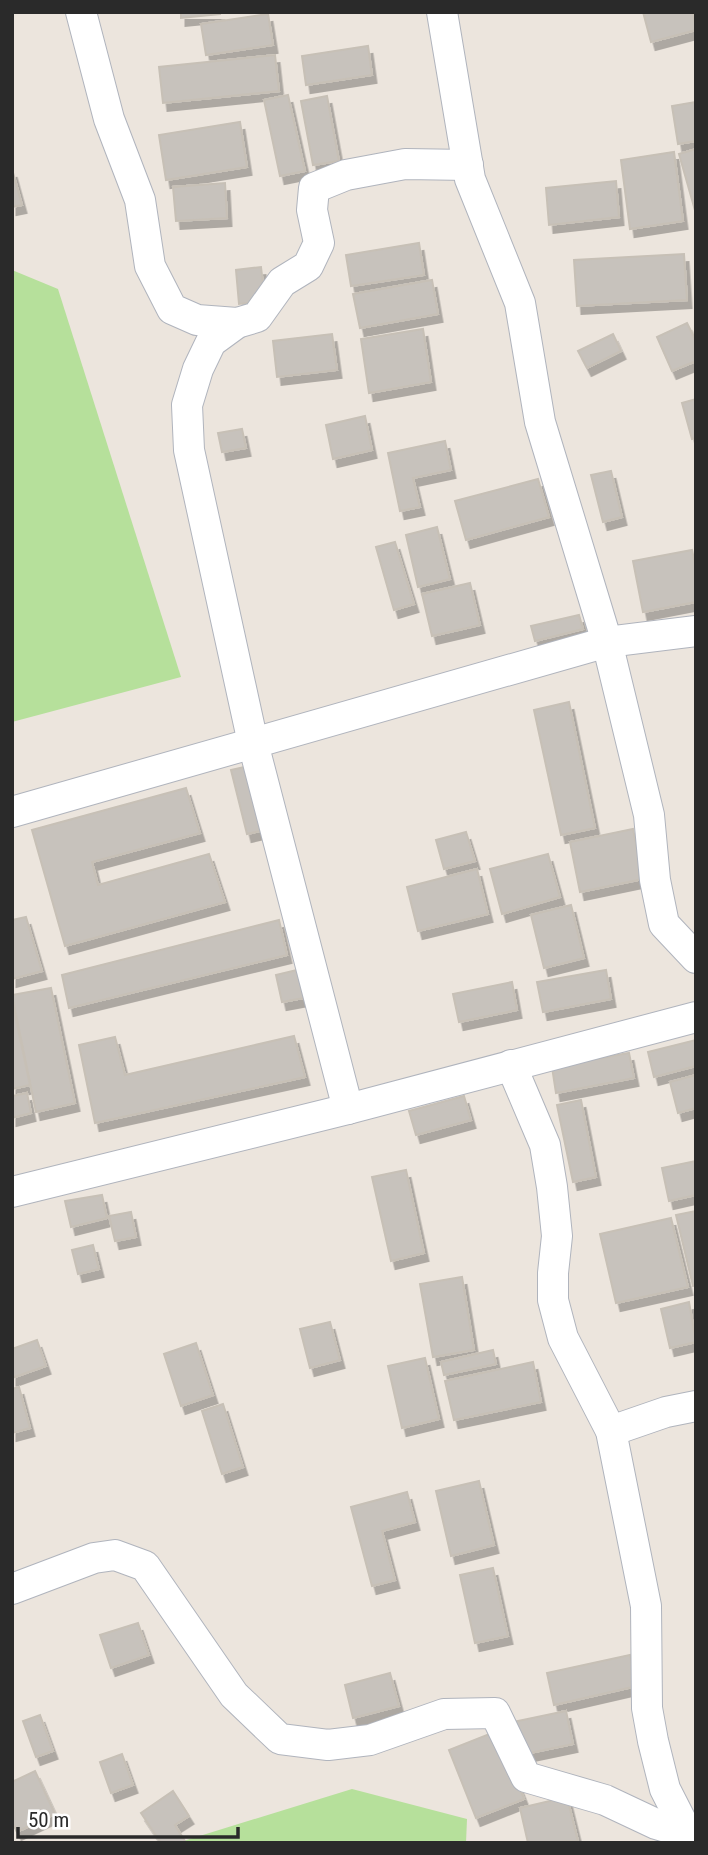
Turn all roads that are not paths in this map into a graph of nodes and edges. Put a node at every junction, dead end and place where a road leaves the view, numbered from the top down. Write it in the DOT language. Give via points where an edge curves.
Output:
graph roads {
  1 [pos="81,12"];
  2 [pos="442,12"];
  3 [pos="468,164"];
  4 [pos="237,323"];
  5 [pos="696,631"];
  6 [pos="607,642"];
  7 [pos="253,743"];
  8 [pos="12,812"];
  9 [pos="696,958"];
  10 [pos="696,1017"];
  11 [pos="511,1065"];
  12 [pos="348,1109"];
  13 [pos="12,1192"];
  14 [pos="696,1406"];
  15 [pos="611,1431"];
  16 [pos="12,1589"];
  17 [pos="692,1836"];
  1 -- 4 [label="street" via="109,119 140,200 150,266 172,309 197,320"];
  2 -- 3 [label="street"];
  3 -- 4 [label="street" via="405,164 346,175 314,188 312,210 319,243 308,267 282,282 257,317"];
  3 -- 6 [label="street" via="520,303 540,422"];
  4 -- 7 [label="street" via="211,342 187,405 189,450"];
  5 -- 6 [label="street"];
  6 -- 7 [label="street"];
  6 -- 9 [label="street" via="649,815 664,924"];
  7 -- 8 [label="street"];
  7 -- 12 [label="street"];
  10 -- 11 [label="street"];
  11 -- 12 [label="street"];
  11 -- 15 [label="street" via="545,1145 557,1236 554,1300 563,1338"];
  12 -- 13 [label="street"];
  14 -- 15 [label="street"];
  15 -- 17 [label="street" via="646,1606 649,1719 665,1788"];
  16 -- 17 [label="street" via="94,1558 115,1555 145,1566 234,1695 280,1739 328,1745 370,1740 444,1714 495,1713 526,1777 606,1800"];
}
